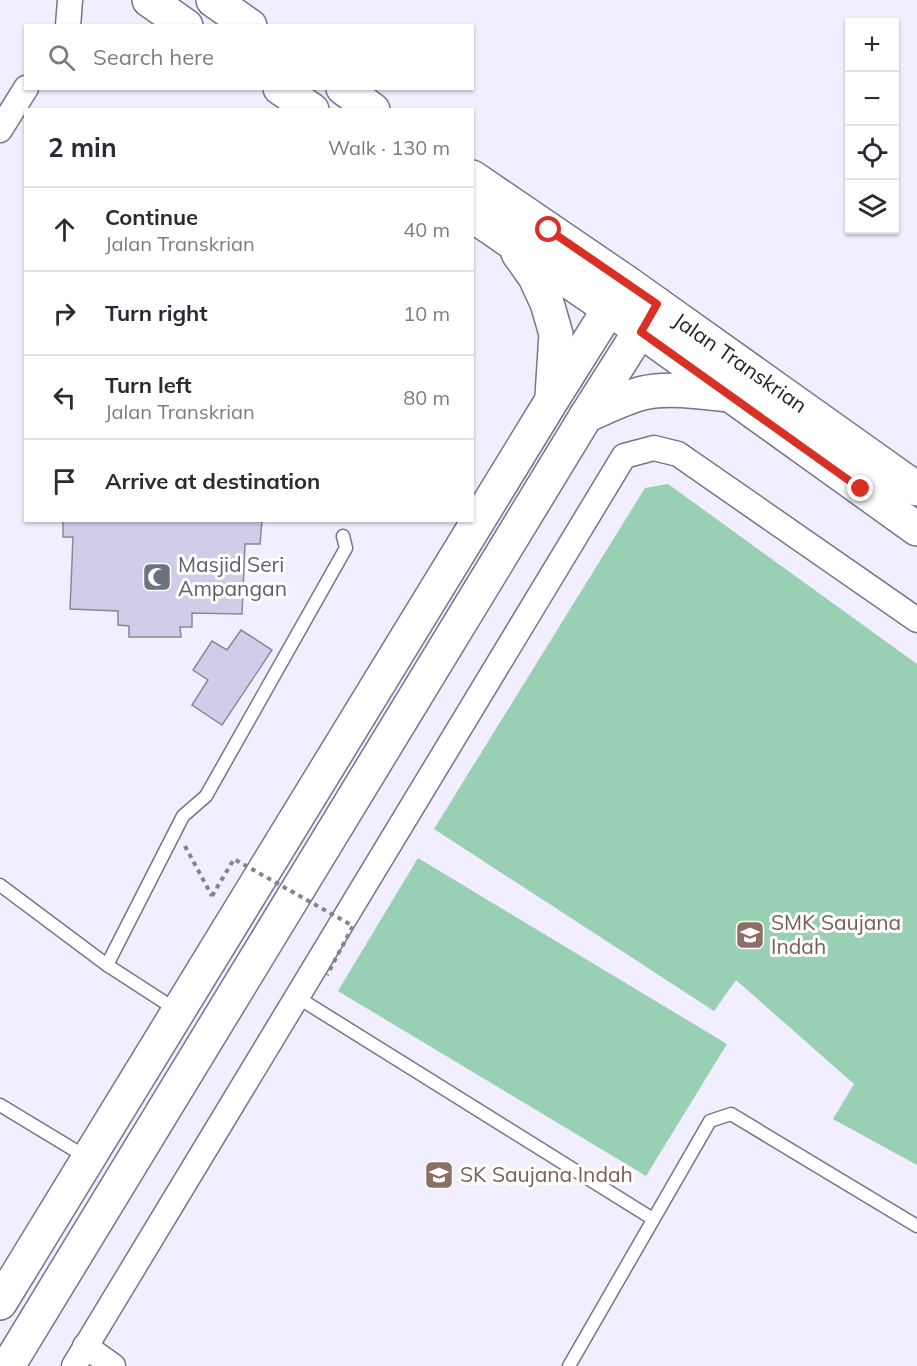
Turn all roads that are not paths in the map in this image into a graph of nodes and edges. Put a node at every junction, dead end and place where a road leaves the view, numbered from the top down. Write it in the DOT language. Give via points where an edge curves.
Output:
graph roads {
  1 [pos="70,0"];
  2 [pos="150,0"];
  3 [pos="213,0"];
  4 [pos="68,24"];
  5 [pos="183,24"];
  6 [pos="247,24"];
  7 [pos="24,90"];
  8 [pos="283,90"];
  9 [pos="345,90"];
  10 [pos="309,108"];
  11 [pos="370,108"];
  12 [pos="2,120"];
  13 [pos="474,179"];
  14 [pos="474,216"];
  15 [pos="509,239"];
  16 [pos="617,296"];
  17 [pos="649,318"];
  18 [pos="730,395"];
  19 [pos="552,400"];
  20 [pos="586,416"];
  21 [pos="917,489"];
  22 [pos="917,529"];
  23 [pos="343,536"];
  24 [pos="917,620"];
  25 [pos="0,885"];
  26 [pos="107,965"];
  27 [pos="297,997"];
  28 [pos="179,1012"];
  29 [pos="0,1105"];
  30 [pos="89,1159"];
  31 [pos="653,1219"];
  32 [pos="917,1226"];
  33 [pos="0,1303"];
  34 [pos="79,1356"];
  35 [pos="8,1366"];
  36 [pos="113,1366"];
  37 [pos="569,1366"];
  1 -- 4 [label="street"];
  2 -- 5 [label="main road"];
  3 -- 6 [label="main road"];
  7 -- 12 [label="street"];
  8 -- 10 [label="main road"];
  9 -- 11 [label="main road"];
  13 -- 16 [label="main road, Jalan Transkrian"];
  14 -- 15 [label="main road, Jalan Transkrian"];
  15 -- 16 [label="main road, Jalan Transkrian"];
  15 -- 19 [label="main road" via="536,277 556,334"];
  16 -- 17 [label="main road, Jalan Transkrian"];
  16 -- 19 [label="main road"];
  17 -- 18 [label="main road, Jalan Transkrian"];
  17 -- 20 [label="main road"];
  17 -- 21 [label="main road, Jalan Transkrian"];
  18 -- 20 [label="main road" via="678,390 644,393"];
  18 -- 22 [label="main road, Jalan Transkrian"];
  19 -- 28 [label="main road"];
  20 -- 35 [label="main road"];
  23 -- 26 [label="lane" via="346,548 335,569 206,796 183,816"];
  24 -- 27 [label="street" via="678,454 654,448 624,456"];
  25 -- 26 [label="lane"];
  26 -- 28 [label="lane"];
  27 -- 31 [label="lane"];
  27 -- 34 [label="street"];
  28 -- 30 [label="main road"];
  29 -- 30 [label="lane"];
  30 -- 33 [label="main road"];
  31 -- 32 [label="lane" via="710,1121 731,1114"];
  31 -- 37 [label="lane"];
  34 -- 36 [label="street"];
}
